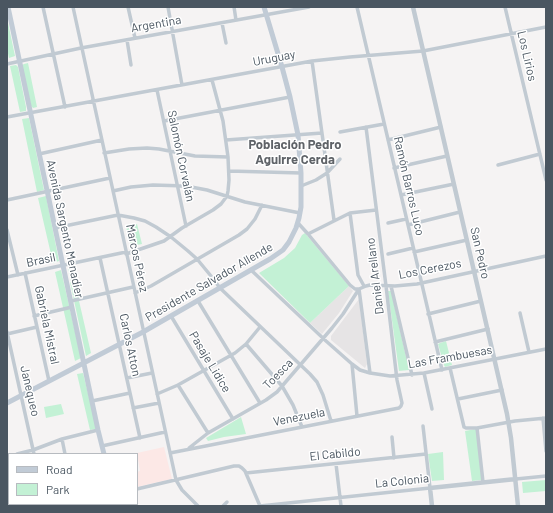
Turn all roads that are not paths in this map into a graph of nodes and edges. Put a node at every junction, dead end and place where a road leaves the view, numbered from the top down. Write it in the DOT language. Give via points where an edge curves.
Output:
graph roads {
  1 [pos="8,7"];
  2 [pos="43,7"];
  3 [pos="73,7"];
  4 [pos="128,7"];
  5 [pos="168,7"];
  6 [pos="234,7"];
  7 [pos="264,7"];
  8 [pos="309,7"];
  9 [pos="356,7"];
  10 [pos="412,7"];
  11 [pos="505,7"];
  12 [pos="301,8"];
  13 [pos="267,15"];
  14 [pos="236,20"];
  15 [pos="222,23"];
  16 [pos="546,27"];
  17 [pos="173,32"];
  18 [pos="511,34"];
  19 [pos="134,38"];
  20 [pos="127,40"];
  21 [pos="226,43"];
  22 [pos="82,48"];
  23 [pos="423,51"];
  24 [pos="53,54"];
  25 [pos="368,55"];
  26 [pos="19,61"];
  27 [pos="312,61"];
  28 [pos="7,64"];
  29 [pos="131,65"];
  30 [pos="282,67"];
  31 [pos="212,80"];
  32 [pos="182,85"];
  33 [pos="157,90"];
  34 [pos="290,96"];
  35 [pos="93,102"];
  36 [pos="65,107"];
  37 [pos="220,110"];
  38 [pos="30,113"];
  39 [pos="7,117"];
  40 [pos="164,121"];
  41 [pos="384,124"];
  42 [pos="366,127"];
  43 [pos="441,128"];
  44 [pos="340,132"];
  45 [pos="322,133"];
  46 [pos="298,135"];
  47 [pos="102,140"];
  48 [pos="226,140"];
  49 [pos="388,140"];
  50 [pos="170,151"];
  51 [pos="104,153"];
  52 [pos="39,154"];
  53 [pos="540,154"];
  54 [pos="447,156"];
  55 [pos="228,157"];
  56 [pos="340,160"];
  57 [pos="498,165"];
  58 [pos="544,167"];
  59 [pos="394,168"];
  60 [pos="229,171"];
  61 [pos="301,173"];
  62 [pos="327,173"];
  63 [pos="110,178"];
  64 [pos="546,180"];
  65 [pos="454,184"];
  66 [pos="177,185"];
  67 [pos="301,186"];
  68 [pos="47,191"];
  69 [pos="112,191"];
  70 [pos="401,195"];
  71 [pos="227,196"];
  72 [pos="7,200"];
  73 [pos="262,205"];
  74 [pos="376,210"];
  75 [pos="460,212"];
  76 [pos="300,213"];
  77 [pos="350,213"];
  78 [pos="118,215"];
  79 [pos="406,219"];
  80 [pos="334,220"];
  81 [pos="298,223"];
  82 [pos="388,223"];
  83 [pos="408,224"];
  84 [pos="186,226"];
  85 [pos="55,228"];
  86 [pos="7,230"];
  87 [pos="308,234"];
  88 [pos="171,237"];
  89 [pos="467,240"];
  90 [pos="413,250"];
  91 [pos="126,253"];
  92 [pos="388,254"];
  93 [pos="546,256"];
  94 [pos="100,258"];
  95 [pos="197,259"];
  96 [pos="63,265"];
  97 [pos="251,270"];
  98 [pos="474,271"];
  99 [pos="25,273"];
  100 [pos="18,275"];
  101 [pos="7,277"];
  102 [pos="421,283"];
  103 [pos="364,286"];
  104 [pos="386,286"];
  105 [pos="391,286"];
  106 [pos="133,287"];
  107 [pos="220,288"];
  108 [pos="359,289"];
  109 [pos="108,293"];
  110 [pos="135,294"];
  111 [pos="71,301"];
  112 [pos="198,301"];
  113 [pos="481,301"];
  114 [pos="72,307"];
  115 [pos="520,313"];
  116 [pos="428,314"];
  117 [pos="34,316"];
  118 [pos="171,316"];
  119 [pos="260,326"];
  120 [pos="37,327"];
  121 [pos="488,329"];
  122 [pos="143,332"];
  123 [pos="7,333"];
  124 [pos="323,339"];
  125 [pos="435,342"];
  126 [pos="120,344"];
  127 [pos="246,344"];
  128 [pos="546,349"];
  129 [pos="529,352"];
  130 [pos="231,355"];
  131 [pos="495,360"];
  132 [pos="84,363"];
  133 [pos="352,364"];
  134 [pos="300,365"];
  135 [pos="450,368"];
  136 [pos="204,370"];
  137 [pos="442,370"];
  138 [pos="152,373"];
  139 [pos="370,373"];
  140 [pos="424,373"];
  141 [pos="412,375"];
  142 [pos="397,376"];
  143 [pos="127,378"];
  144 [pos="49,381"];
  145 [pos="178,385"];
  146 [pos="282,386"];
  147 [pos="502,390"];
  148 [pos="130,392"];
  149 [pos="157,394"];
  150 [pos="21,395"];
  151 [pos="458,400"];
  152 [pos="7,402"];
  153 [pos="92,402"];
  154 [pos="159,403"];
  155 [pos="260,403"];
  156 [pos="134,408"];
  157 [pos="432,409"];
  158 [pos="357,416"];
  159 [pos="544,418"];
  160 [pos="233,419"];
  161 [pos="331,421"];
  162 [pos="509,422"];
  163 [pos="424,426"];
  164 [pos="302,427"];
  165 [pos="477,428"];
  166 [pos="98,430"];
  167 [pos="165,432"];
  168 [pos="208,433"];
  169 [pos="392,437"];
  170 [pos="140,438"];
  171 [pos="62,439"];
  172 [pos="102,446"];
  173 [pos="189,449"];
  174 [pos="546,451"];
  175 [pos="34,452"];
  176 [pos="65,453"];
  177 [pos="104,453"];
  178 [pos="170,453"];
  179 [pos="426,454"];
  180 [pos="394,458"];
  181 [pos="336,464"];
  182 [pos="246,473"];
  183 [pos="546,476"];
  184 [pos="516,479"];
  185 [pos="176,480"];
  186 [pos="483,482"];
  187 [pos="430,488"];
  188 [pos="138,489"];
  189 [pos="340,497"];
  190 [pos="227,502"];
  191 [pos="76,505"];
  192 [pos="67,506"];
  193 [pos="198,506"];
  194 [pos="223,506"];
  195 [pos="260,506"];
  196 [pos="341,506"];
  197 [pos="432,506"];
  198 [pos="518,506"];
  1 -- 26 [label="main road, Avenida Sargento Menadier"];
  2 -- 24 [label="street"];
  3 -- 22 [label="street, Marcos Pérez"];
  4 -- 19 [label="street"];
  5 -- 17 [label="street"];
  6 -- 14 [label="street"];
  7 -- 13 [label="main road, Presidente Salvador Allende"];
  8 -- 12 [label="street, Argentina"];
  9 -- 25 [label="street, Ramón Barros Luco"];
  10 -- 23 [label="street, San Pedro"];
  11 -- 18 [label="street, Los Lirios"];
  12 -- 13 [label="street, Argentina"];
  13 -- 14 [label="street, Argentina"];
  13 -- 30 [label="main road, Presidente Salvador Allende"];
  14 -- 15 [label="street, Argentina"];
  15 -- 17 [label="street, Argentina"];
  15 -- 21 [label="street"];
  16 -- 18 [label="street, Uruguay"];
  17 -- 19 [label="street, Argentina"];
  17 -- 32 [label="street"];
  18 -- 23 [label="street, Uruguay"];
  18 -- 53 [label="street, Los Lirios"];
  19 -- 20 [label="street, Argentina"];
  20 -- 22 [label="street, Argentina"];
  20 -- 29 [label="street"];
  22 -- 24 [label="street, Argentina"];
  22 -- 35 [label="street, Marcos Pérez"];
  23 -- 25 [label="street, Uruguay"];
  23 -- 43 [label="street, San Pedro"];
  24 -- 26 [label="street, Argentina"];
  24 -- 36 [label="street"];
  25 -- 27 [label="street, Uruguay"];
  25 -- 41 [label="street, Ramón Barros Luco"];
  26 -- 28 [label="street, Argentina"];
  26 -- 38 [label="main road, Avenida Sargento Menadier"];
  27 -- 30 [label="street, Uruguay"];
  27 -- 45 [label="street"];
  30 -- 31 [label="street, Uruguay"];
  30 -- 34 [label="main road, Presidente Salvador Allende"];
  31 -- 32 [label="street, Uruguay"];
  31 -- 37 [label="street"];
  32 -- 33 [label="street, Uruguay"];
  33 -- 35 [label="street, Uruguay"];
  33 -- 40 [label="street, Salomón Corvalán"];
  34 -- 37 [label="street"];
  34 -- 46 [label="main road, Presidente Salvador Allende"];
  35 -- 36 [label="street, Uruguay"];
  35 -- 47 [label="street, Marcos Pérez"];
  36 -- 38 [label="street, Uruguay"];
  37 -- 40 [label="street"];
  37 -- 48 [label="street"];
  38 -- 39 [label="street, Uruguay"];
  38 -- 52 [label="main road, Avenida Sargento Menadier"];
  40 -- 50 [label="street, Salomón Corvalán"];
  41 -- 42 [label="street"];
  41 -- 49 [label="street, Ramón Barros Luco"];
  42 -- 44 [label="street"];
  42 -- 74 [label="street, Daniel Arellano"];
  43 -- 49 [label="street"];
  43 -- 54 [label="street, San Pedro"];
  45 -- 46 [label="street"];
  45 -- 62 [label="street"];
  46 -- 48 [label="street"];
  46 -- 61 [label="main road, Presidente Salvador Allende"];
  47 -- 51 [label="street, Marcos Pérez"];
  47 -- 52 [label="street"];
  48 -- 55 [label="street"];
  49 -- 59 [label="street, Ramón Barros Luco"];
  50 -- 51 [label="street" via="142,148"];
  50 -- 55 [label="street" via="196,156"];
  50 -- 66 [label="street, Salomón Corvalán"];
  51 -- 63 [label="street, Marcos Pérez"];
  52 -- 68 [label="main road, Avenida Sargento Menadier"];
  53 -- 57 [label="street"];
  53 -- 58 [label="street, Los Lirios"];
  54 -- 59 [label="street"];
  54 -- 65 [label="street, San Pedro"];
  55 -- 60 [label="street"];
  56 -- 62 [label="street"];
  58 -- 64 [label="street, Los Lirios"];
  59 -- 70 [label="street, Ramón Barros Luco"];
  60 -- 61 [label="street"];
  60 -- 71 [label="street"];
  61 -- 67 [label="main road, Presidente Salvador Allende"];
  62 -- 67 [label="street"];
  62 -- 80 [label="street"];
  63 -- 68 [label="street"];
  63 -- 69 [label="street, Marcos Pérez"];
  65 -- 70 [label="street"];
  65 -- 75 [label="street, San Pedro"];
  66 -- 69 [label="street" via="144,185"];
  66 -- 71 [label="street" via="200,188"];
  66 -- 84 [label="street, Salomón Corvalán"];
  67 -- 76 [label="main road, Presidente Salvador Allende"];
  68 -- 72 [label="street"];
  68 -- 85 [label="main road, Avenida Sargento Menadier"];
  69 -- 78 [label="street, Marcos Pérez"];
  70 -- 79 [label="street, Ramón Barros Luco"];
  71 -- 73 [label="street"];
  71 -- 84 [label="street, Brasil" via="217,208"];
  73 -- 76 [label="street"];
  73 -- 95 [label="street" via="255,220 243,232"];
  74 -- 77 [label="street"];
  74 -- 104 [label="street, Daniel Arellano"];
  75 -- 83 [label="street"];
  75 -- 89 [label="street, San Pedro"];
  76 -- 81 [label="main road, Presidente Salvador Allende"];
  77 -- 80 [label="street"];
  77 -- 103 [label="street" via="358,274"];
  78 -- 85 [label="street"];
  78 -- 88 [label="street" via="145,221"];
  78 -- 91 [label="street, Marcos Pérez"];
  79 -- 82 [label="street"];
  79 -- 83 [label="street, Ramón Barros Luco"];
  80 -- 87 [label="street"];
  81 -- 87 [label="street"];
  81 -- 97 [label="main road, Presidente Salvador Allende" via="292,238 283,250"];
  83 -- 90 [label="street, Ramón Barros Luco"];
  84 -- 88 [label="street, Brasil"];
  85 -- 96 [label="main road, Avenida Sargento Menadier"];
  86 -- 100 [label="street"];
  87 -- 108 [label="street" via="350,284"];
  88 -- 91 [label="street, Brasil"];
  88 -- 95 [label="street"];
  89 -- 90 [label="street"];
  89 -- 98 [label="street, San Pedro"];
  90 -- 92 [label="street"];
  90 -- 102 [label="street, Ramón Barros Luco"];
  91 -- 94 [label="street, Brasil"];
  91 -- 106 [label="street, Marcos Pérez"];
  93 -- 98 [label="street, Los Cerezos"];
  94 -- 96 [label="street, Brasil"];
  94 -- 109 [label="street, Carlos Atton"];
  95 -- 107 [label="street"];
  95 -- 110 [label="street"];
  96 -- 99 [label="street, Brasil"];
  96 -- 111 [label="main road, Avenida Sargento Menadier"];
  97 -- 107 [label="main road, Presidente Salvador Allende"];
  97 -- 124 [label="street, Las Frambuesas"];
  98 -- 102 [label="street, Los Cerezos"];
  98 -- 113 [label="street, San Pedro"];
  99 -- 100 [label="street, Brasil"];
  99 -- 117 [label="street, Gabriela Mistral"];
  100 -- 101 [label="street, Brasil"];
  102 -- 105 [label="street, Los Cerezos"];
  102 -- 116 [label="street, Ramón Barros Luco"];
  103 -- 104 [label="street, Los Cerezos"];
  103 -- 108 [label="street"];
  104 -- 105 [label="street, Los Cerezos"];
  104 -- 142 [label="street, Daniel Arellano"];
  105 -- 141 [label="street"];
  106 -- 109 [label="street"];
  106 -- 110 [label="street, Marcos Pérez"];
  107 -- 112 [label="main road, Presidente Salvador Allende"];
  107 -- 119 [label="street"];
  108 -- 124 [label="street, Toesca"];
  108 -- 139 [label="street"];
  109 -- 111 [label="street"];
  109 -- 126 [label="street, Carlos Atton"];
  110 -- 122 [label="street, Marcos Pérez"];
  111 -- 114 [label="main road, Avenida Sargento Menadier"];
  112 -- 118 [label="main road, Presidente Salvador Allende"];
  112 -- 130 [label="street"];
  113 -- 116 [label="street"];
  113 -- 121 [label="street, San Pedro"];
  114 -- 117 [label="street"];
  114 -- 132 [label="main road, Avenida Sargento Menadier"];
  115 -- 129 [label="street"];
  116 -- 125 [label="street, Ramón Barros Luco"];
  117 -- 120 [label="street, Gabriela Mistral"];
  118 -- 122 [label="main road, Presidente Salvador Allende"];
  118 -- 136 [label="street, Pasaje Lidice"];
  119 -- 127 [label="street"];
  119 -- 134 [label="street"];
  120 -- 123 [label="street"];
  120 -- 144 [label="street, Gabriela Mistral"];
  121 -- 125 [label="street"];
  121 -- 131 [label="street, San Pedro"];
  122 -- 126 [label="main road, Presidente Salvador Allende"];
  122 -- 138 [label="street, Marcos Pérez"];
  123 -- 150 [label="street, Janequeo"];
  124 -- 133 [label="street, Las Frambuesas"];
  124 -- 134 [label="street, Toesca"];
  125 -- 137 [label="street, Ramón Barros Luco"];
  126 -- 132 [label="main road, Presidente Salvador Allende"];
  126 -- 143 [label="street, Carlos Atton"];
  127 -- 130 [label="street"];
  127 -- 146 [label="street"];
  128 -- 129 [label="street, Las Frambuesas"];
  129 -- 131 [label="street, Las Frambuesas"];
  130 -- 136 [label="street"];
  130 -- 155 [label="street"];
  131 -- 135 [label="street, Las Frambuesas"];
  131 -- 147 [label="street, San Pedro"];
  132 -- 144 [label="main road, Presidente Salvador Allende"];
  132 -- 153 [label="main road, Avenida Sargento Menadier"];
  133 -- 139 [label="street, Las Frambuesas"];
  133 -- 158 [label="street"];
  134 -- 146 [label="street, Toesca"];
  134 -- 161 [label="street" via="319,386"];
  135 -- 137 [label="street, Las Frambuesas"];
  135 -- 151 [label="street"];
  136 -- 145 [label="street"];
  136 -- 160 [label="street, Pasaje Lidice"];
  137 -- 140 [label="street, Las Frambuesas"];
  138 -- 143 [label="street"];
  138 -- 149 [label="street, Marcos Pérez"];
  139 -- 142 [label="street, Las Frambuesas"];
  140 -- 141 [label="street, Las Frambuesas"];
  140 -- 157 [label="street"];
  141 -- 142 [label="street, Las Frambuesas"];
  142 -- 158 [label="street, Venezuela" via="402,404 400,407"];
  143 -- 148 [label="street, Carlos Atton"];
  144 -- 150 [label="main road, Presidente Salvador Allende"];
  145 -- 149 [label="street"];
  145 -- 168 [label="street"];
  146 -- 155 [label="street, Toesca"];
  146 -- 164 [label="street"];
  147 -- 151 [label="street"];
  147 -- 162 [label="street, San Pedro"];
  148 -- 153 [label="street"];
  148 -- 156 [label="street, Carlos Atton"];
  149 -- 154 [label="street, Marcos Pérez"];
  150 -- 152 [label="main road, Presidente Salvador Allende"];
  150 -- 175 [label="street, Janequeo"];
  151 -- 165 [label="street" via="464,427"];
  153 -- 166 [label="main road, Avenida Sargento Menadier"];
  154 -- 156 [label="street"];
  154 -- 167 [label="street, Marcos Pérez"];
  155 -- 160 [label="street, Toesca"];
  156 -- 170 [label="street, Carlos Atton"];
  158 -- 161 [label="street, Venezuela"];
  159 -- 162 [label="street"];
  159 -- 174 [label="street"];
  160 -- 168 [label="street, Toesca"];
  161 -- 164 [label="street, Venezuela"];
  162 -- 165 [label="street"];
  162 -- 184 [label="street, San Pedro"];
  163 -- 179 [label="street"];
  164 -- 173 [label="street, Venezuela"];
  165 -- 186 [label="street"];
  166 -- 171 [label="street"];
  166 -- 172 [label="main road, Avenida Sargento Menadier"];
  167 -- 170 [label="street"];
  167 -- 178 [label="street, Marcos Pérez"];
  168 -- 173 [label="street, Toesca"];
  169 -- 180 [label="street"];
  170 -- 172 [label="street"];
  171 -- 175 [label="street"];
  171 -- 176 [label="street"];
  172 -- 177 [label="main road, Avenida Sargento Menadier"];
  173 -- 178 [label="street, Venezuela"];
  178 -- 185 [label="street, Marcos Pérez"];
  179 -- 180 [label="street, El Cabildo"];
  179 -- 187 [label="street"];
  180 -- 181 [label="street, El Cabildo"];
  181 -- 182 [label="street, El Cabildo"];
  181 -- 189 [label="street"];
  182 -- 185 [label="street" via="241,467 234,466"];
  182 -- 195 [label="street"];
  183 -- 184 [label="street, La Colonia"];
  184 -- 186 [label="street, La Colonia"];
  184 -- 198 [label="street, San Pedro"];
  185 -- 188 [label="street"];
  185 -- 193 [label="street, Marcos Pérez"];
  186 -- 187 [label="street, La Colonia"];
  187 -- 189 [label="street, La Colonia"];
  187 -- 197 [label="street"];
  189 -- 195 [label="street, La Colonia"];
  189 -- 196 [label="street"];
  190 -- 194 [label="street"];
  191 -- 192 [label="street"];
}
